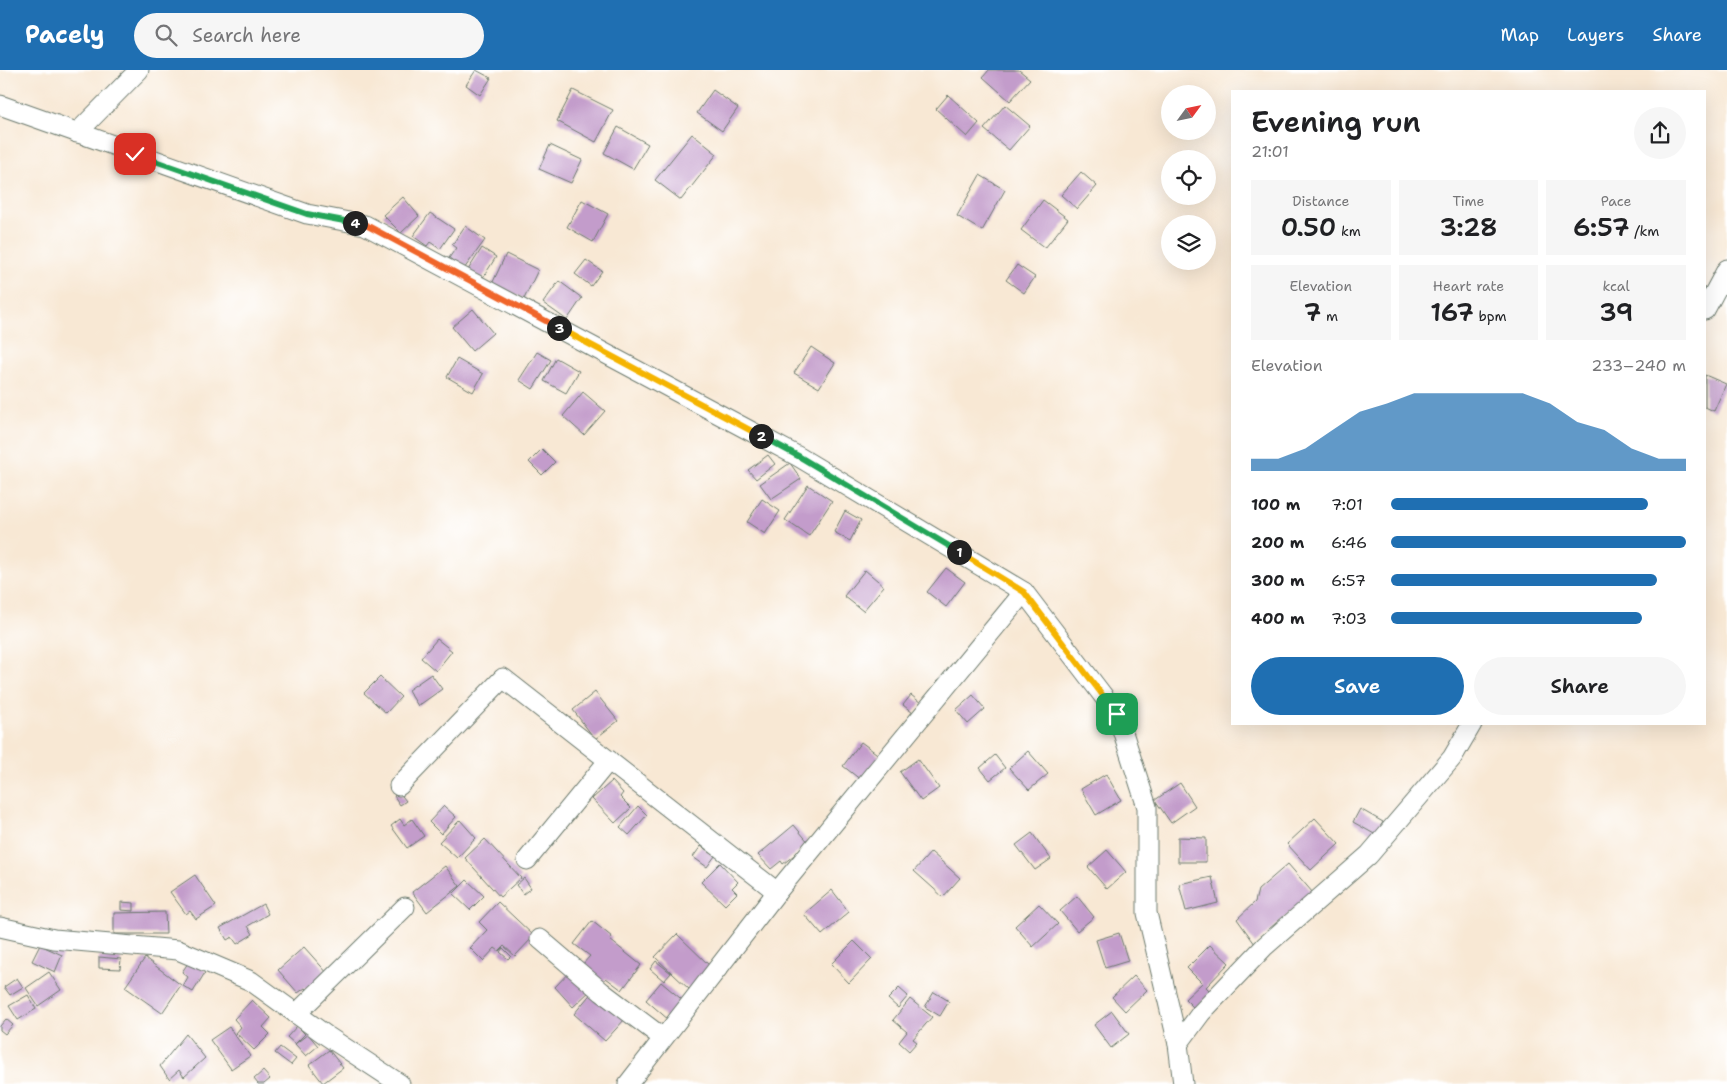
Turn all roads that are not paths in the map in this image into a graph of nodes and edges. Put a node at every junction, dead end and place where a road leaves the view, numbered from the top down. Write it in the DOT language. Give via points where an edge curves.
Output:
graph roads {
  1 [pos="139,70"];
  2 [pos="0,104"];
  3 [pos="77,133"];
  4 [pos="1727,269"];
  5 [pos="1706,308"];
  6 [pos="1024,592"];
  7 [pos="1471,725"];
  8 [pos="609,760"];
  9 [pos="399,786"];
  10 [pos="528,860"];
  11 [pos="777,892"];
  12 [pos="405,907"];
  13 [pos="0,927"];
  14 [pos="540,938"];
  15 [pos="296,1014"];
  16 [pos="663,1038"];
  17 [pos="1178,1044"];
  18 [pos="1181,1077"];
  19 [pos="400,1084"];
  20 [pos="628,1084"];
  21 [pos="1167,1084"];
  1 -- 3 [label="street"];
  2 -- 3 [label="street"];
  3 -- 6 [label="street" via="307,214 366,225 800,457"];
  4 -- 5 [label="street"];
  6 -- 11 [label="street"];
  6 -- 17 [label="street" via="1117,714 1147,807 1147,913"];
  7 -- 17 [label="street" via="1452,758 1369,855 1265,946"];
  8 -- 9 [label="street" via="503,678"];
  8 -- 10 [label="street"];
  8 -- 11 [label="street"];
  11 -- 16 [label="street"];
  12 -- 15 [label="street"];
  13 -- 15 [label="street" via="54,939 178,950 251,981"];
  14 -- 16 [label="street" via="602,992"];
  15 -- 19 [label="street"];
  16 -- 20 [label="street"];
  17 -- 18 [label="street"];
  18 -- 21 [label="street"];
}
